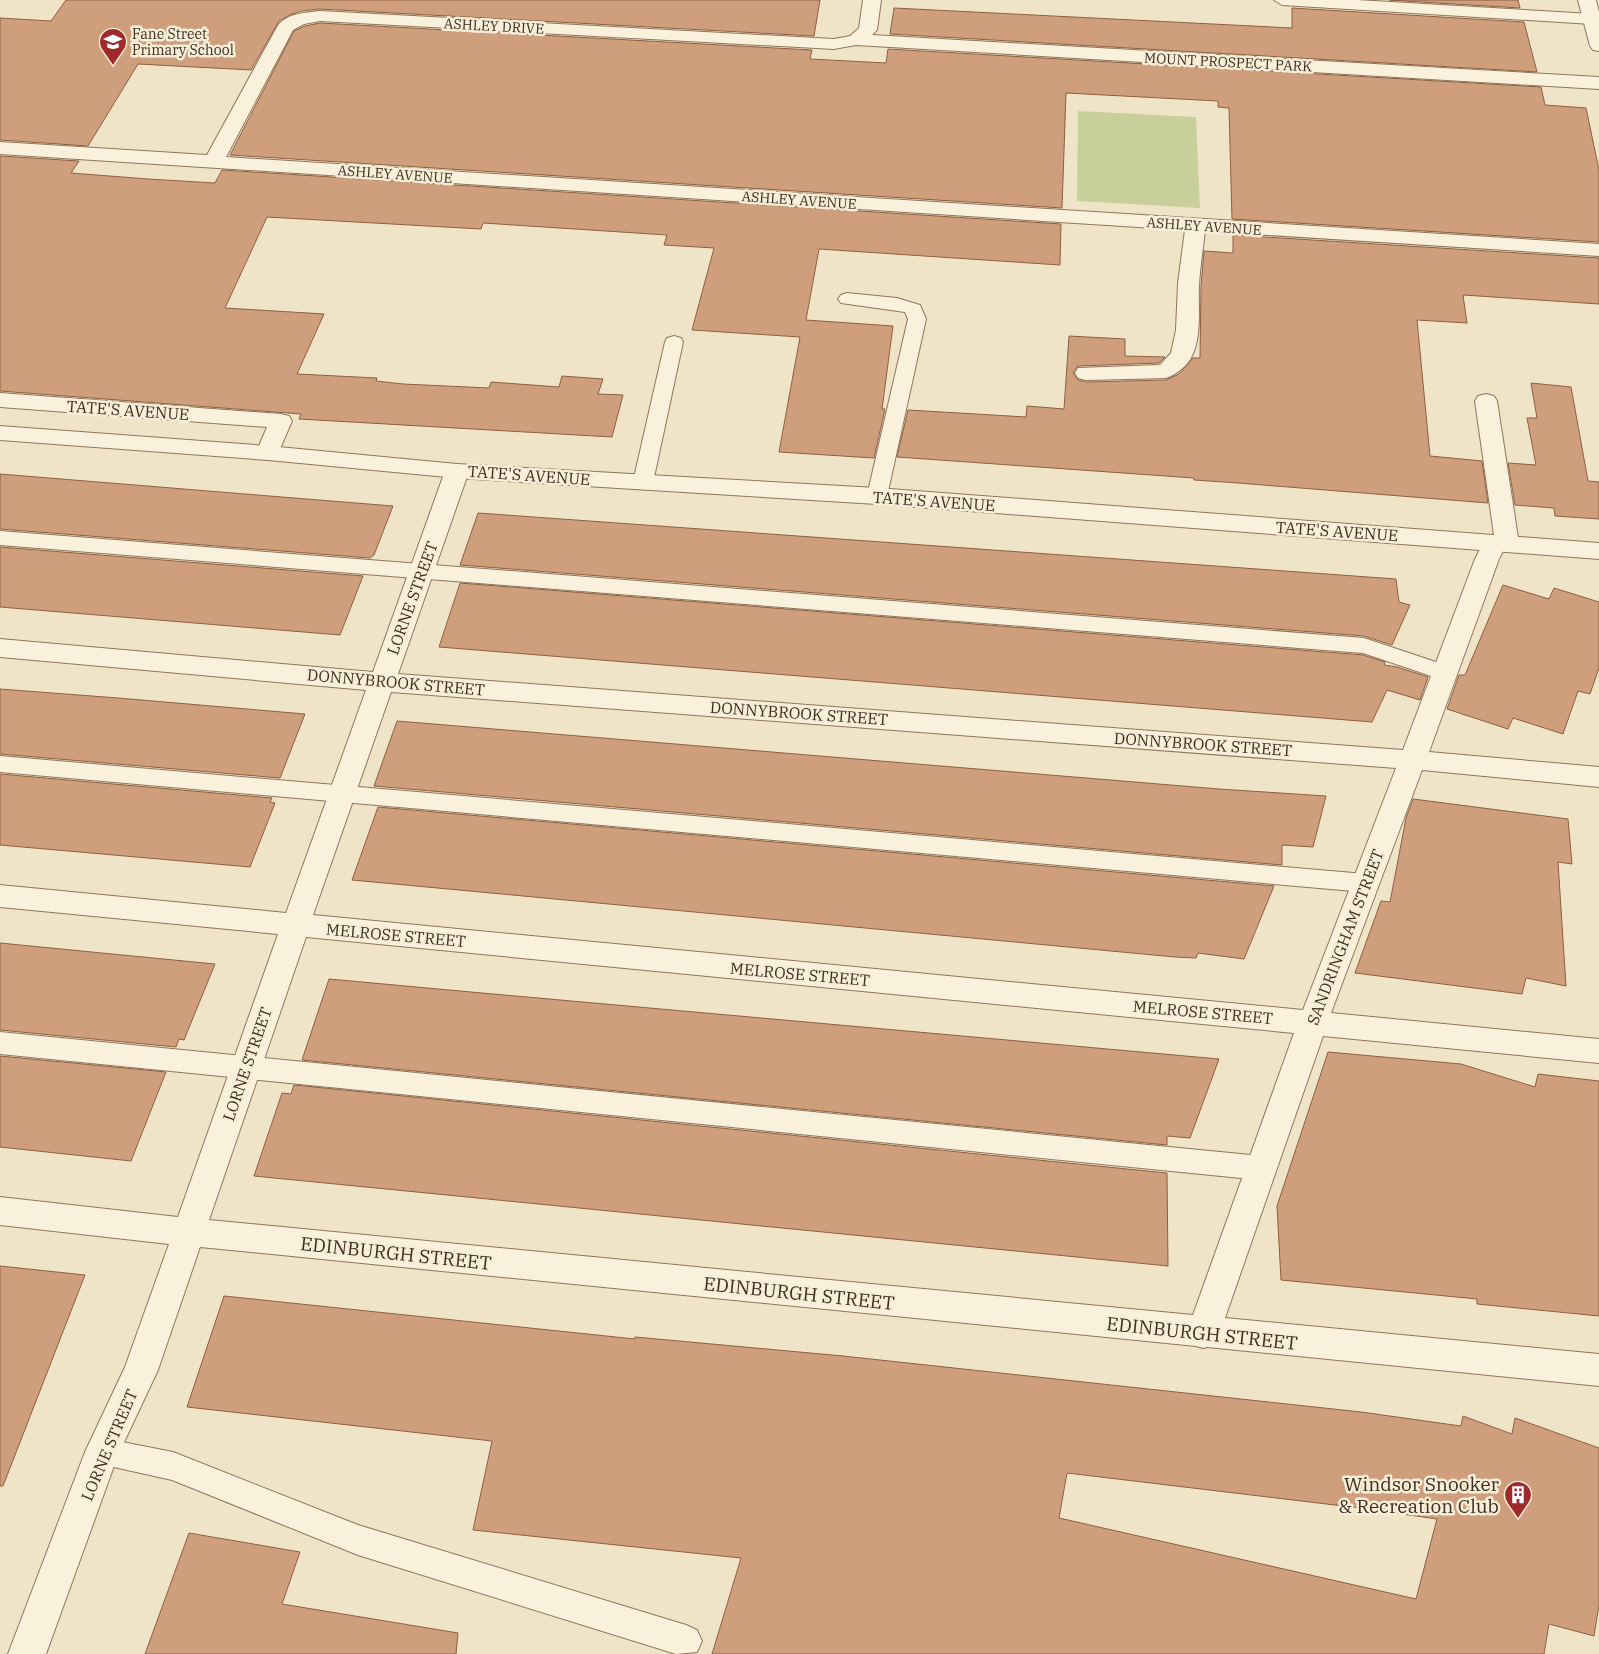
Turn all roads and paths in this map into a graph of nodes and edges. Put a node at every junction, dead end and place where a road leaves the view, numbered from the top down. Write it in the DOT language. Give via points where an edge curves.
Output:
graph roads {
  1 [pos="872,0"];
  2 [pos="1282,0"];
  3 [pos="1587,0"];
  4 [pos="1592,19"];
  5 [pos="856,40"];
  6 [pos="1599,46"];
  7 [pos="1599,84"];
  8 [pos="0,148"];
  9 [pos="214,162"];
  10 [pos="1196,225"];
  11 [pos="1599,250"];
  12 [pos="846,299"];
  13 [pos="674,342"];
  14 [pos="1086,372"];
  15 [pos="0,400"];
  16 [pos="1486,401"];
  17 [pos="0,433"];
  18 [pos="268,453"];
  19 [pos="457,471"];
  20 [pos="642,482"];
  21 [pos="877,496"];
  22 [pos="0,538"];
  23 [pos="1501,544"];
  24 [pos="1599,551"];
  25 [pos="421,571"];
  26 [pos="0,648"];
  27 [pos="1446,673"];
  28 [pos="382,682"];
  29 [pos="1413,760"];
  30 [pos="0,764"];
  31 [pos="1599,777"];
  32 [pos="341,795"];
  33 [pos="1365,883"];
  34 [pos="0,896"];
  35 [pos="295,926"];
  36 [pos="1313,1022"];
  37 [pos="0,1043"];
  38 [pos="1599,1051"];
  39 [pos="246,1067"];
  40 [pos="1261,1168"];
  41 [pos="0,1211"];
  42 [pos="190,1232"];
  43 [pos="1203,1333"];
  44 [pos="1599,1370"];
  45 [pos="102,1452"];
  46 [pos="686,1641"];
  47 [pos="27,1654"];
  1 -- 5 [label="street" via="868,30"];
  2 -- 4 [label="lane"];
  3 -- 4 [label="street"];
  4 -- 6 [label="street"];
  5 -- 7 [label="street, MOUNT PROSPECT PARK"];
  5 -- 9 [label="street, ASHLEY DRIVE" via="834,44 320,16 299,19 286,27"];
  8 -- 9 [label="street, ASHLEY AVENUE"];
  9 -- 10 [label="street, ASHLEY AVENUE"];
  10 -- 11 [label="street, ASHLEY AVENUE"];
  10 -- 14 [label="street" via="1182,355 1166,371"];
  12 -- 21 [label="lane" via="897,304 912,309 917,320"];
  13 -- 20 [label="lane"];
  15 -- 18 [label="street, TATE'S AVENUE" via="282,421"];
  16 -- 23 [label="street"];
  17 -- 18 [label="street, TATE'S AVENUE"];
  18 -- 19 [label="street, TATE'S AVENUE"];
  19 -- 20 [label="street, TATE'S AVENUE"];
  19 -- 25 [label="street, LORNE STREET"];
  20 -- 21 [label="street, TATE'S AVENUE"];
  21 -- 23 [label="street, TATE'S AVENUE"];
  22 -- 25 [label="lane"];
  23 -- 24 [label="street, TATE'S AVENUE"];
  23 -- 27 [label="street, SANDRINGHAM STREET" via="1487,559"];
  25 -- 27 [label="lane" via="1364,646"];
  25 -- 28 [label="street, LORNE STREET"];
  26 -- 28 [label="street, DONNYBROOK STREET"];
  27 -- 29 [label="street, SANDRINGHAM STREET"];
  28 -- 29 [label="street, DONNYBROOK STREET"];
  28 -- 32 [label="street, LORNE STREET"];
  29 -- 31 [label="street, DONNYBROOK STREET"];
  29 -- 33 [label="street, SANDRINGHAM STREET"];
  30 -- 32 [label="lane"];
  32 -- 33 [label="lane"];
  32 -- 35 [label="street, LORNE STREET"];
  33 -- 36 [label="street, SANDRINGHAM STREET"];
  34 -- 35 [label="street, MELROSE STREET"];
  35 -- 36 [label="street, MELROSE STREET"];
  35 -- 39 [label="street, LORNE STREET"];
  36 -- 38 [label="street, MELROSE STREET"];
  36 -- 40 [label="street, SANDRINGHAM STREET"];
  37 -- 39 [label="lane"];
  39 -- 40 [label="lane"];
  39 -- 42 [label="street, LORNE STREET"];
  40 -- 43 [label="street, SANDRINGHAM STREET"];
  41 -- 42 [label="street, EDINBURGH STREET"];
  42 -- 43 [label="street, EDINBURGH STREET"];
  42 -- 45 [label="street, LORNE STREET" via="141,1370"];
  43 -- 44 [label="street, EDINBURGH STREET"];
  45 -- 46 [label="lane" via="173,1466 358,1540"];
  45 -- 47 [label="street, LORNE STREET"];
}
